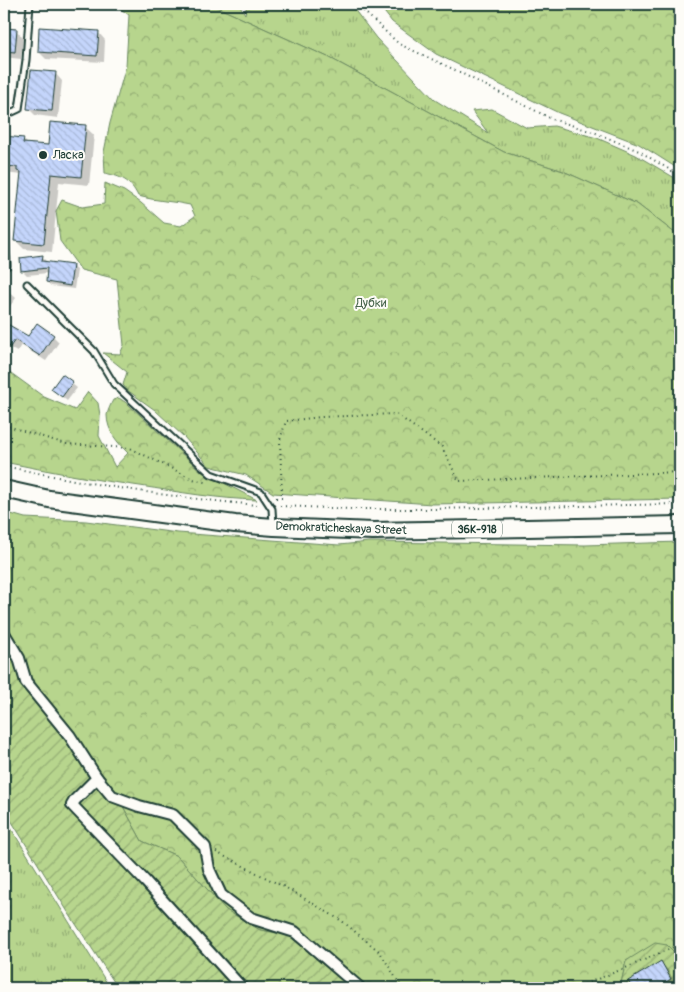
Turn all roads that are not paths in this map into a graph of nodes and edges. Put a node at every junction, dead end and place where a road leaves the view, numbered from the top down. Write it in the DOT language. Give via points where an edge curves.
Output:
graph roads {
  1 [pos="30,4"];
  2 [pos="4,116"];
  3 [pos="4,214"];
  4 [pos="7,266"];
  5 [pos="27,284"];
  6 [pos="4,489"];
  7 [pos="680,525"];
  8 [pos="274,527"];
  9 [pos="4,633"];
  10 [pos="97,778"];
  11 [pos="242,988"];
  12 [pos="360,988"];
  1 -- 2 [label="lane" via="20,108"];
  3 -- 4 [label="lane"];
  5 -- 8 [label="lane" via="94,351 114,384 210,474 260,492 272,509"];
  6 -- 8 [label="main road, Demokraticheskaya Street / 36К-918" via="49,499"];
  7 -- 8 [label="main road, Demokraticheskaya Street / 36К-918" via="373,531"];
  9 -- 10 [label="street" via="18,658 26,682 70,736"];
  10 -- 11 [label="street" via="72,805"];
  10 -- 12 [label="street" via="112,796 173,815 205,847 209,869 221,895 251,918 295,932"];
}
